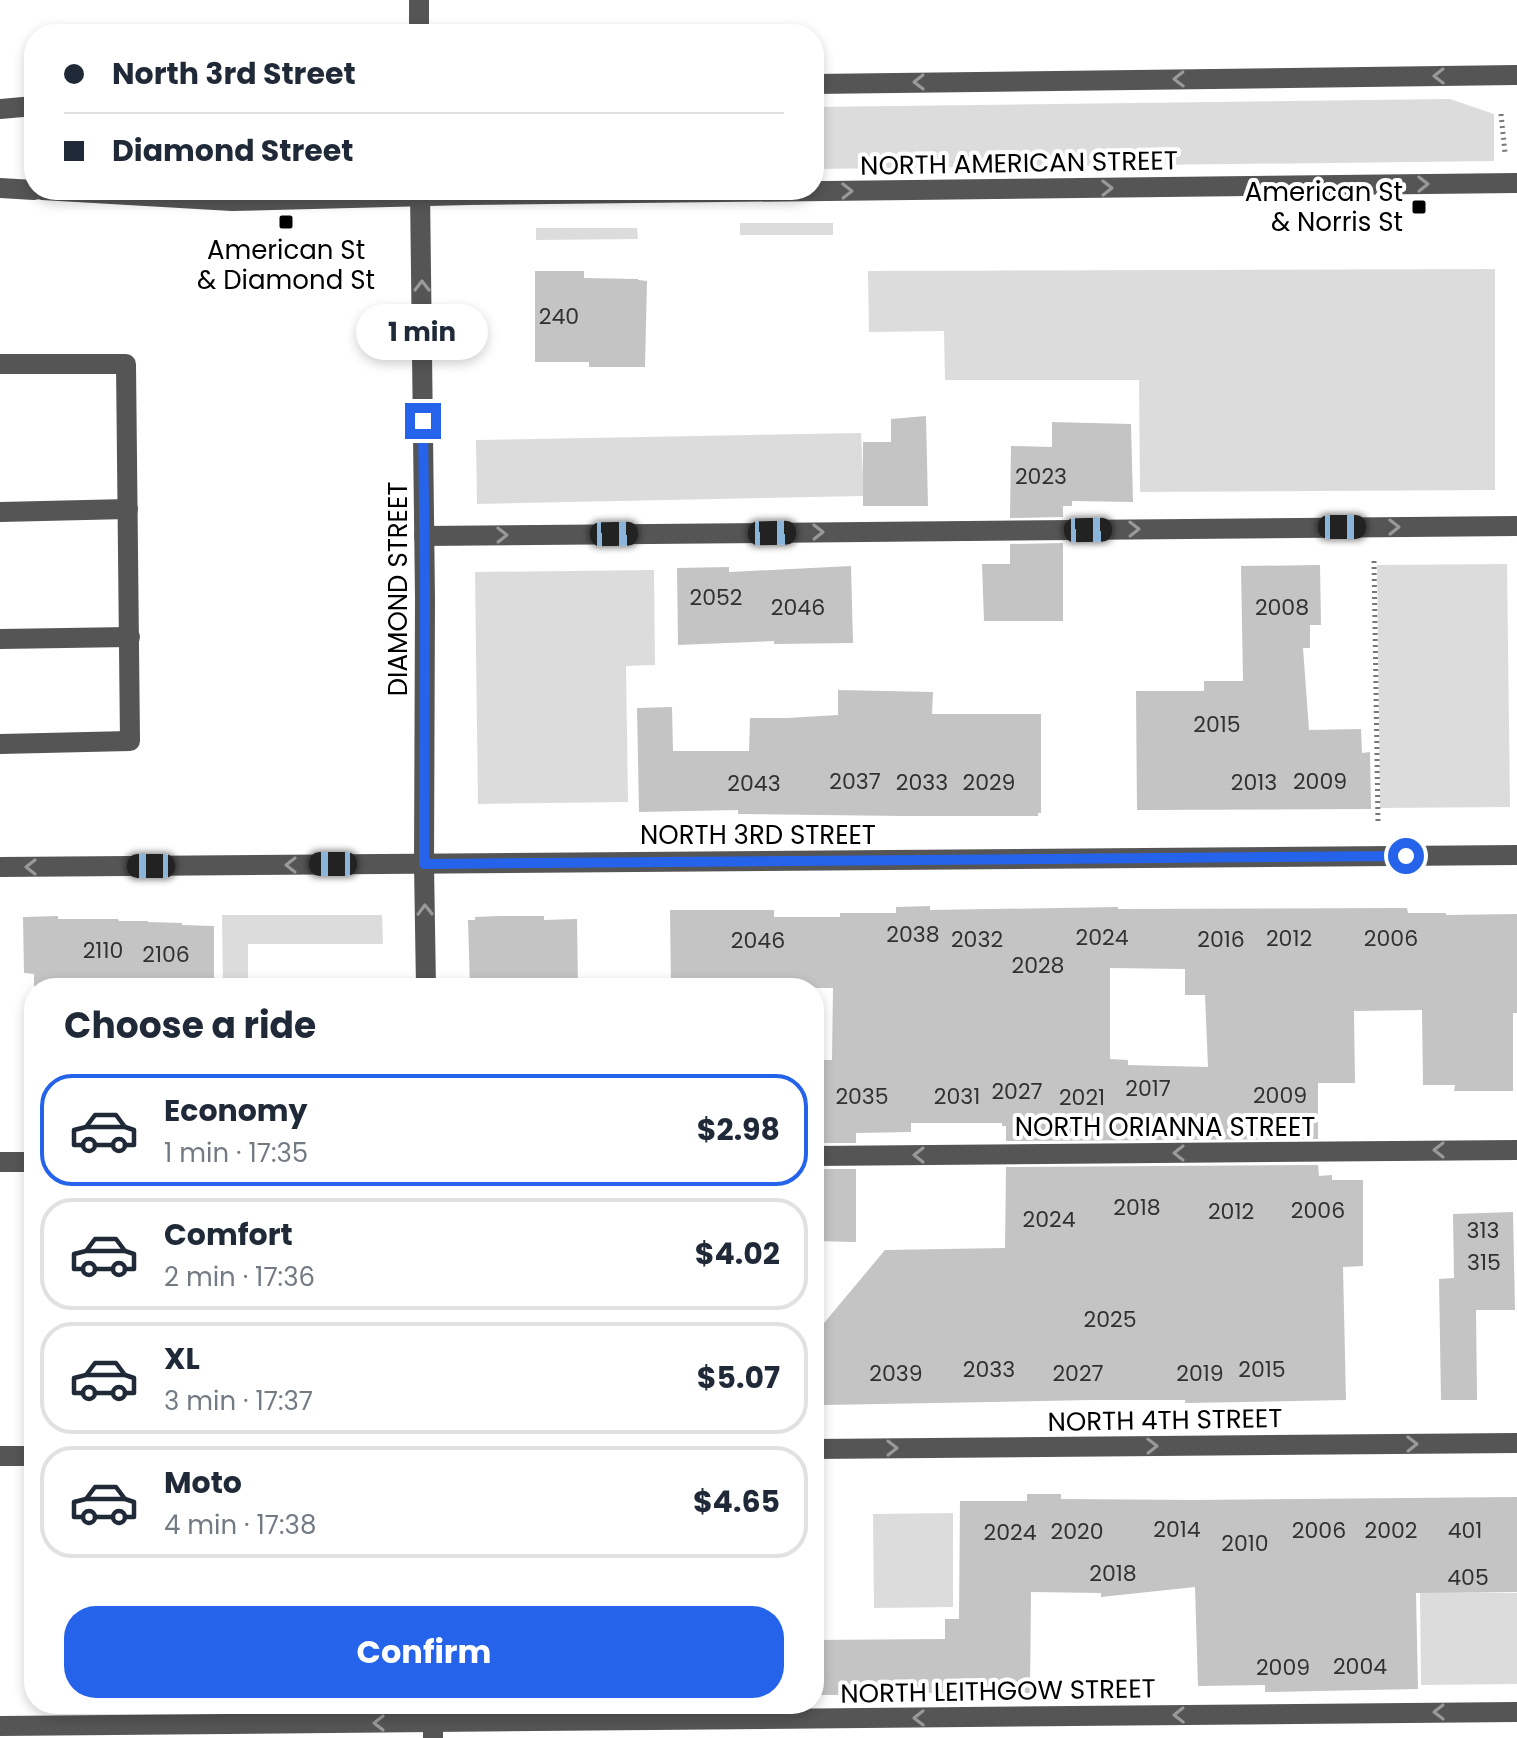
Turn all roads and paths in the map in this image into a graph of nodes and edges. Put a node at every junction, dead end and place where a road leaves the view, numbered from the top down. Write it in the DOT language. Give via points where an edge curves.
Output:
graph roads {
  1 [pos="419,0"];
  2 [pos="419,24"];
  3 [pos="1517,75"];
  4 [pos="824,84"];
  5 [pos="24,107"];
  6 [pos="0,109"];
  7 [pos="1501,114"];
  8 [pos="1505,157"];
  9 [pos="1517,183"];
  10 [pos="0,188"];
  11 [pos="24,189"];
  12 [pos="824,189"];
  13 [pos="215,200"];
  14 [pos="256,200"];
  15 [pos="420,200"];
  16 [pos="0,364"];
  17 [pos="128,509"];
  18 [pos="0,512"];
  19 [pos="1517,526"];
  20 [pos="1373,527"];
  21 [pos="424,536"];
  22 [pos="130,637"];
  23 [pos="0,639"];
  24 [pos="0,744"];
  25 [pos="1517,855"];
  26 [pos="1378,856"];
  27 [pos="424,864"];
  28 [pos="0,867"];
  29 [pos="426,978"];
  30 [pos="1517,1150"];
  31 [pos="824,1156"];
  32 [pos="0,1162"];
  33 [pos="24,1162"];
  34 [pos="1517,1443"];
  35 [pos="824,1449"];
  36 [pos="0,1456"];
  37 [pos="24,1456"];
  38 [pos="1517,1712"];
  39 [pos="433,1721"];
  40 [pos="0,1726"];
  1 -- 2 [label="street"];
  3 -- 4 [label="street, one-way"];
  5 -- 6 [label="street"];
  7 -- 8 [label="path"];
  12 -- 9 [label="street, NORTH AMERICAN STREET, one-way"];
  10 -- 11 [label="street"];
  13 -- 14 [label="street, NORTH AMERICAN STREET"];
  21 -- 15 [label="street, DIAMOND STREET, one-way"];
  16 -- 17 [label="street" via="126,364"];
  17 -- 18 [label="street"];
  17 -- 22 [label="street"];
  20 -- 19 [label="street, one-way"];
  21 -- 20 [label="street, one-way"];
  20 -- 26 [label="path"];
  21 -- 27 [label="street, DIAMOND STREET"];
  22 -- 23 [label="street"];
  22 -- 24 [label="street" via="130,741"];
  25 -- 26 [label="street, NORTH 3RD STREET"];
  26 -- 27 [label="street, NORTH 3RD STREET"];
  27 -- 28 [label="street, NORTH 3RD STREET, one-way"];
  29 -- 27 [label="street, DIAMOND STREET, one-way"];
  30 -- 31 [label="street, NORTH ORIANNA STREET, one-way"];
  32 -- 33 [label="street"];
  35 -- 34 [label="street, NORTH 4TH STREET, one-way"];
  36 -- 37 [label="street"];
  38 -- 39 [label="street, NORTH LEITHGOW STREET, one-way"];
  39 -- 40 [label="street, NORTH LEITHGOW STREET, one-way"];
}
